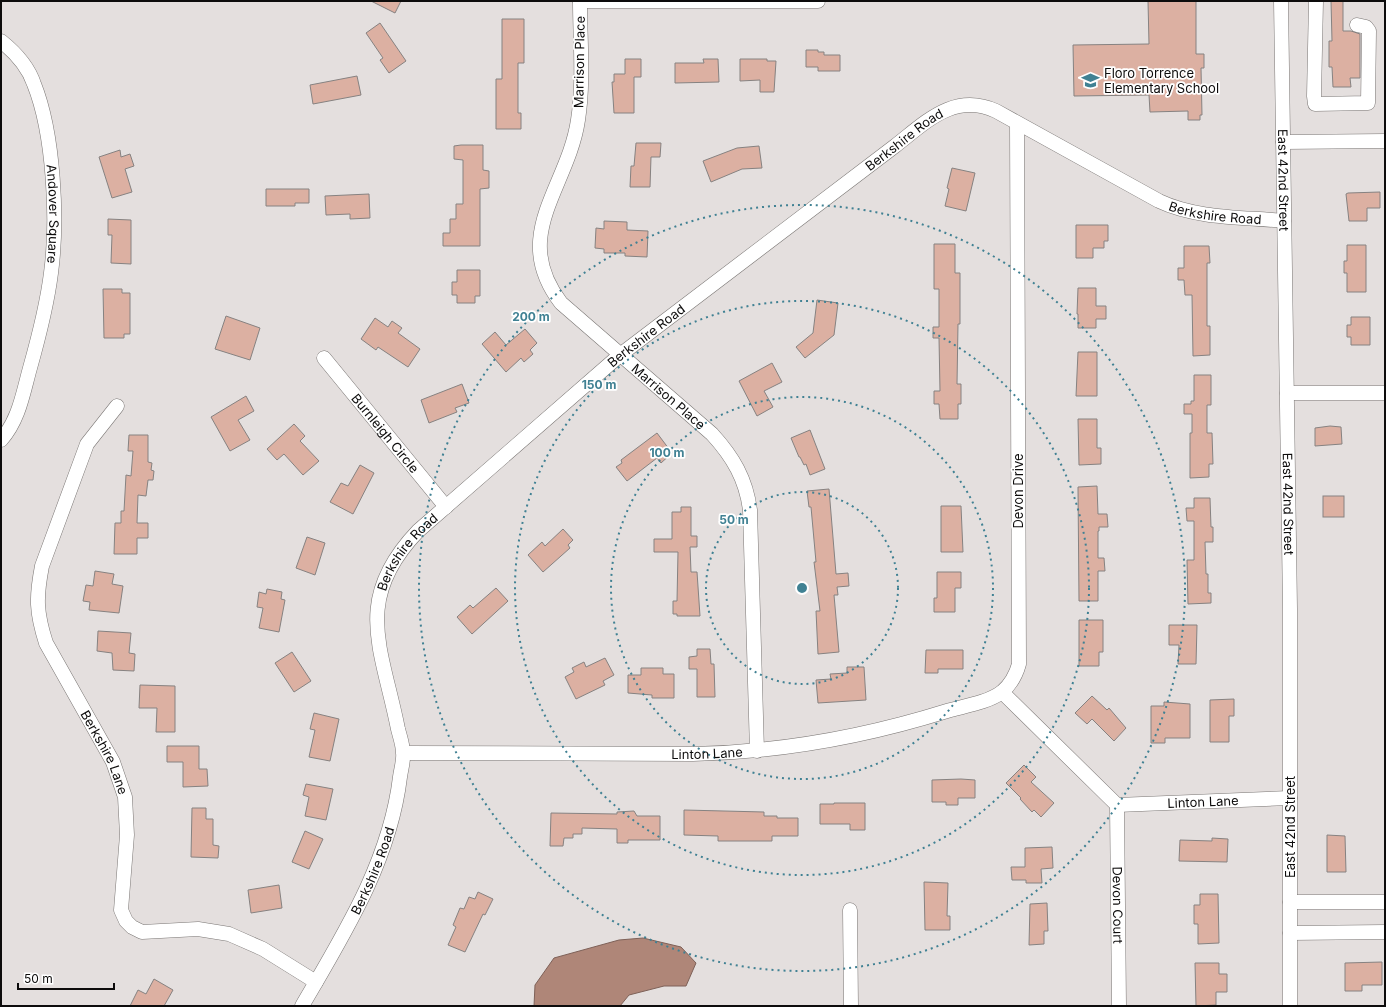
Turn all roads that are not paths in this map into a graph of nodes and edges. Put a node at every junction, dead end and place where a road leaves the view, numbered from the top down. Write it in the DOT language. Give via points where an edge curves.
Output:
graph roads {
  1 [pos="580,1"];
  2 [pos="818,1"];
  3 [pos="1281,1"];
  4 [pos="1316,1"];
  5 [pos="1357,25"];
  6 [pos="1,42"];
  7 [pos="1017,123"];
  8 [pos="1385,141"];
  9 [pos="1283,142"];
  10 [pos="1284,221"];
  11 [pos="620,355"];
  12 [pos="324,358"];
  13 [pos="1287,393"];
  14 [pos="1385,393"];
  15 [pos="117,406"];
  16 [pos="1,440"];
  17 [pos="446,507"];
  18 [pos="1002,692"];
  19 [pos="757,751"];
  20 [pos="404,753"];
  21 [pos="1290,798"];
  22 [pos="1117,805"];
  23 [pos="1290,902"];
  24 [pos="1385,902"];
  25 [pos="850,910"];
  26 [pos="1385,932"];
  27 [pos="1290,933"];
  28 [pos="316,982"];
  29 [pos="302,1006"];
  30 [pos="851,1006"];
  31 [pos="1119,1006"];
  32 [pos="1290,1006"];
  1 -- 2 [label="street"];
  1 -- 11 [label="street, Marrison Place" via="581,83 578,120 564,167 543,219 540,249 544,273 561,303"];
  3 -- 9 [label="street, East 42nd Street"];
  4 -- 5 [label="street" via="1316,104 1368,103 1369,31 1366,27"];
  6 -- 16 [label="street, Andover Square" via="23,62 38,94 50,153 54,200 52,266 41,329 20,406 14,422"];
  7 -- 10 [label="street, Berkshire Road" via="1164,203 1180,209"];
  7 -- 11 [label="street, Berkshire Road" via="979,105 959,105 936,115"];
  7 -- 18 [label="street, Devon Drive" via="1019,664 1017,672"];
  8 -- 9 [label="street"];
  9 -- 10 [label="street, East 42nd Street"];
  10 -- 13 [label="street, East 42nd Street"];
  11 -- 17 [label="street, Berkshire Road"];
  11 -- 19 [label="street, Marrison Place" via="720,443 736,463 746,486 750,510"];
  12 -- 17 [label="street, Burnleigh Circle"];
  13 -- 14 [label="street"];
  13 -- 21 [label="street, East 42nd Street"];
  15 -- 28 [label="street, Berkshire Lane" via="87,444 42,566 36,602 46,643 112,762 126,797 127,834 122,914 132,927 142,932 198,929 234,936 263,949"];
  17 -- 20 [label="street, Berkshire Road" via="418,531 395,558 379,597 377,633"];
  18 -- 19 [label="street, Linton Lane" via="992,698 878,732"];
  18 -- 22 [label="street"];
  19 -- 20 [label="street, Linton Lane" via="694,754"];
  20 -- 28 [label="street, Berkshire Road" via="392,818 377,864 358,908"];
  21 -- 22 [label="street, Linton Lane"];
  21 -- 23 [label="street, East 42nd Street"];
  22 -- 31 [label="street, Devon Court"];
  23 -- 24 [label="street"];
  23 -- 27 [label="street, East 42nd Street"];
  25 -- 30 [label="street"];
  26 -- 27 [label="street"];
  27 -- 32 [label="street, East 42nd Street"];
  28 -- 29 [label="street, Berkshire Road"];
}
